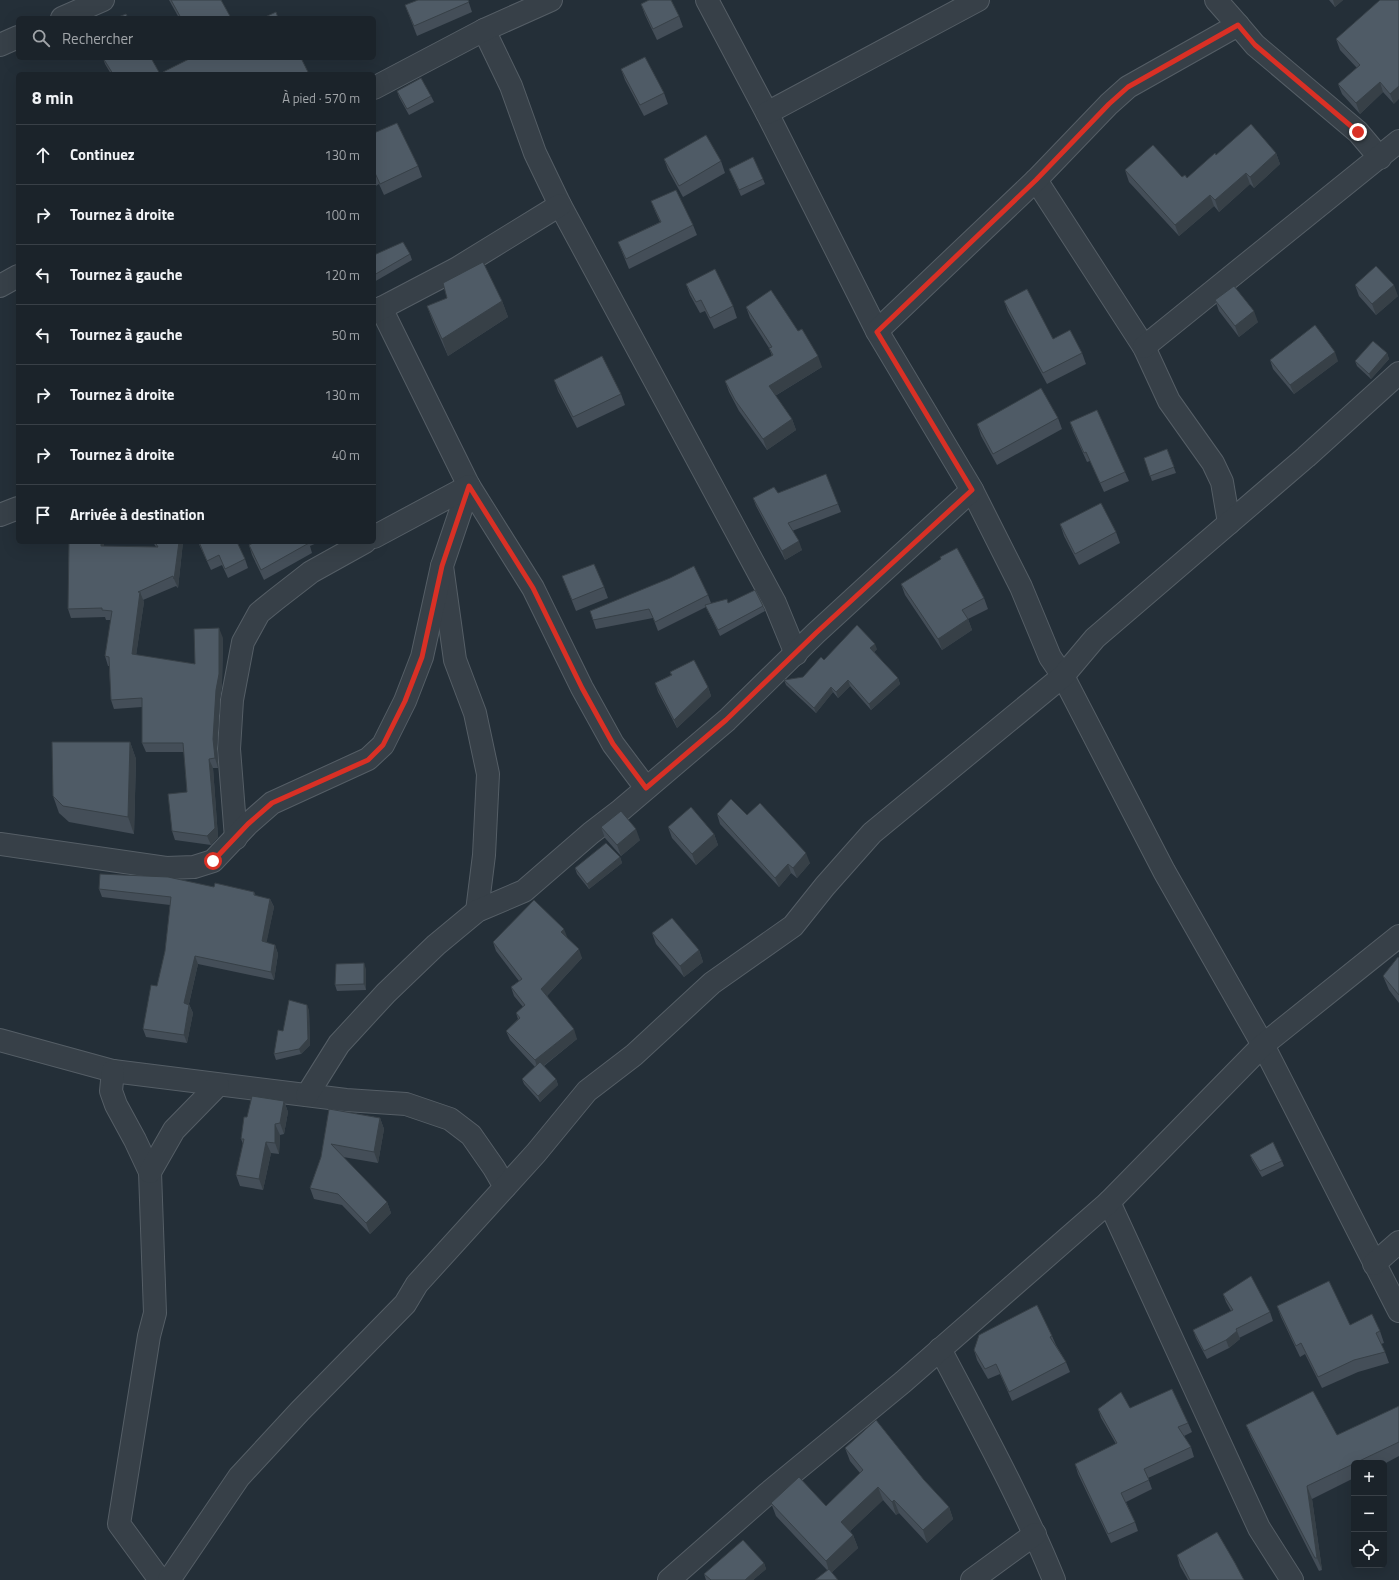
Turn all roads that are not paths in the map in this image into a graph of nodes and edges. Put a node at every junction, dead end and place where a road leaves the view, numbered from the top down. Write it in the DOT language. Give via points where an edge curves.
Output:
graph roads {
  1 [pos="103,0"];
  2 [pos="551,0"];
  3 [pos="707,0"];
  4 [pos="978,0"];
  5 [pos="1216,0"];
  6 [pos="953,6"];
  7 [pos="67,16"];
  8 [pos="1238,25"];
  9 [pos="484,30"];
  10 [pos="16,38"];
  11 [pos="0,45"];
  12 [pos="376,87"];
  13 [pos="767,114"];
  14 [pos="1399,141"];
  15 [pos="1380,158"];
  16 [pos="1036,180"];
  17 [pos="560,205"];
  18 [pos="16,277"];
  19 [pos="0,286"];
  20 [pos="378,310"];
  21 [pos="877,332"];
  22 [pos="1144,347"];
  23 [pos="1399,373"];
  24 [pos="469,486"];
  25 [pos="972,490"];
  26 [pos="16,509"];
  27 [pos="0,515"];
  28 [pos="1229,523"];
  29 [pos="376,536"];
  30 [pos="361,544"];
  31 [pos="442,566"];
  32 [pos="796,654"];
  33 [pos="1063,676"];
  34 [pos="646,788"];
  35 [pos="236,838"];
  36 [pos="0,844"];
  37 [pos="477,911"];
  38 [pos="1399,936"];
  39 [pos="0,1040"];
  40 [pos="1263,1045"];
  41 [pos="113,1071"];
  42 [pos="218,1085"];
  43 [pos="307,1094"];
  44 [pos="150,1172"];
  45 [pos="505,1188"];
  46 [pos="1109,1202"];
  47 [pos="1399,1242"];
  48 [pos="1374,1264"];
  49 [pos="1399,1311"];
  50 [pos="940,1349"];
  51 [pos="1036,1534"];
  52 [pos="160,1580"];
  53 [pos="170,1580"];
  54 [pos="669,1580"];
  55 [pos="972,1580"];
  56 [pos="1054,1580"];
  57 [pos="1292,1580"];
  1 -- 7 [label="street"];
  2 -- 9 [label="street"];
  3 -- 13 [label="street"];
  4 -- 6 [label="street"];
  5 -- 8 [label="street"];
  6 -- 13 [label="street"];
  8 -- 15 [label="street" via="1255,45 1358,132"];
  8 -- 16 [label="street" via="1128,87"];
  9 -- 12 [label="street"];
  9 -- 17 [label="street" via="511,86 535,153"];
  10 -- 11 [label="street"];
  13 -- 21 [label="street"];
  14 -- 15 [label="street"];
  15 -- 22 [label="street"];
  16 -- 21 [label="street"];
  16 -- 22 [label="street"];
  17 -- 20 [label="street" via="456,269"];
  17 -- 32 [label="street" via="775,603"];
  18 -- 19 [label="street"];
  20 -- 24 [label="street"];
  21 -- 25 [label="street"];
  22 -- 28 [label="street" via="1169,401 1213,463 1222,482"];
  23 -- 28 [label="street"];
  24 -- 29 [label="street"];
  24 -- 31 [label="street"];
  24 -- 34 [label="street" via="533,588 582,688 613,744"];
  25 -- 32 [label="street"];
  25 -- 33 [label="street" via="1021,586 1050,657"];
  26 -- 27 [label="street"];
  28 -- 33 [label="street" via="1095,638"];
  30 -- 35 [label="street" via="311,572 275,600 259,614 243,642 232,700 229,749"];
  31 -- 35 [label="street" via="422,657 405,701 383,745 368,760 272,803"];
  31 -- 37 [label="street" via="455,660 474,713 488,774 484,856"];
  32 -- 34 [label="street" via="726,720"];
  33 -- 40 [label="street" via="1164,871"];
  33 -- 45 [label="street" via="872,833 792,926 712,983 634,1055 587,1091"];
  34 -- 37 [label="street" via="524,891"];
  35 -- 36 [label="street" via="213,861 194,867 166,868"];
  37 -- 43 [label="street" via="436,945 386,993 340,1044"];
  38 -- 40 [label="street"];
  39 -- 41 [label="street"];
  40 -- 46 [label="street"];
  40 -- 48 [label="street"];
  41 -- 42 [label="street"];
  41 -- 44 [label="street" via="111,1091 116,1106"];
  42 -- 43 [label="street"];
  42 -- 44 [label="street" via="174,1130"];
  43 -- 45 [label="street" via="346,1100 406,1104 450,1119 471,1136"];
  44 -- 52 [label="street" via="155,1313 149,1336 119,1524"];
  45 -- 53 [label="street" via="417,1284 405,1304 300,1411 239,1478"];
  46 -- 50 [label="street"];
  46 -- 57 [label="street" via="1259,1528"];
  47 -- 48 [label="street"];
  48 -- 49 [label="street"];
  50 -- 51 [label="street"];
  50 -- 54 [label="street"];
  51 -- 55 [label="street"];
  51 -- 56 [label="street"];
}
